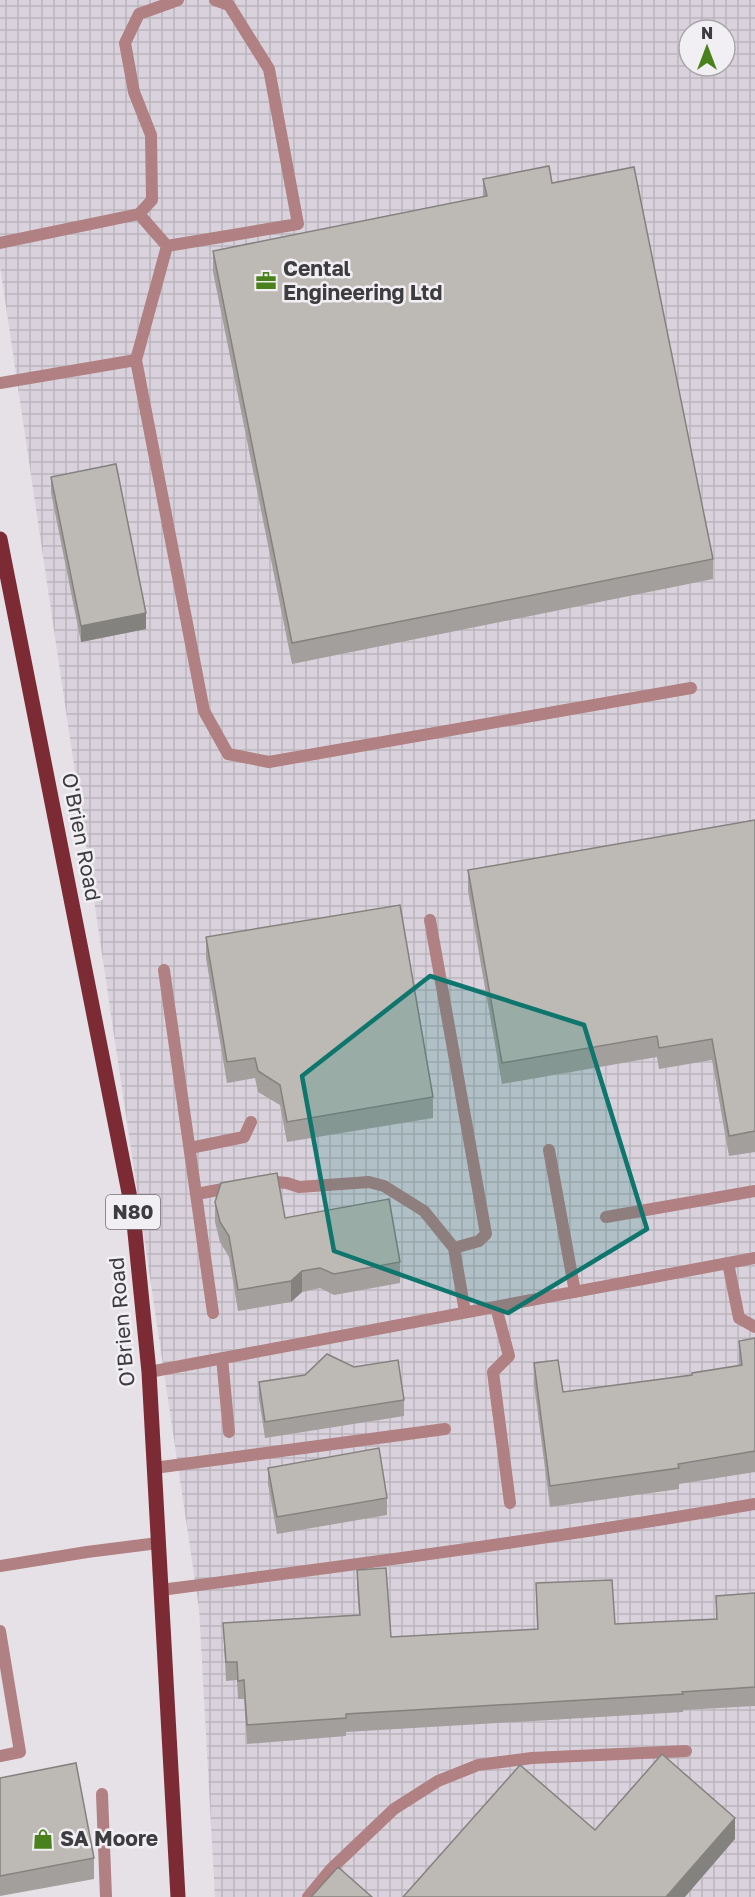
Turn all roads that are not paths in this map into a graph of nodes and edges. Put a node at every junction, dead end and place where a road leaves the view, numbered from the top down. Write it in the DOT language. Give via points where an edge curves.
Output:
graph roads {
  1 [pos="178,0"];
  2 [pos="215,0"];
  3 [pos="139,214"];
  4 [pos="0,243"];
  5 [pos="166,246"];
  6 [pos="136,360"];
  7 [pos="0,383"];
  8 [pos="0,539"];
  9 [pos="691,688"];
  10 [pos="430,920"];
  11 [pos="164,970"];
  12 [pos="251,1122"];
  13 [pos="190,1148"];
  14 [pos="549,1150"];
  15 [pos="755,1191"];
  16 [pos="197,1194"];
  17 [pos="606,1216"];
  18 [pos="454,1248"];
  19 [pos="755,1258"];
  20 [pos="728,1263"];
  21 [pos="575,1292"];
  22 [pos="496,1306"];
  23 [pos="465,1312"];
  24 [pos="213,1313"];
  25 [pos="755,1327"];
  26 [pos="222,1358"];
  27 [pos="148,1372"];
  28 [pos="446,1429"];
  29 [pos="229,1432"];
  30 [pos="154,1468"];
  31 [pos="510,1503"];
  32 [pos="755,1504"];
  33 [pos="159,1543"];
  34 [pos="0,1566"];
  35 [pos="161,1590"];
  36 [pos="0,1632"];
  37 [pos="686,1751"];
  38 [pos="0,1756"];
  39 [pos="102,1794"];
  40 [pos="106,1897"];
  41 [pos="178,1897"];
  42 [pos="308,1897"];
  1 -- 3 [label="lane" via="139,14 125,43 134,92 151,135 152,200"];
  2 -- 5 [label="lane" via="229,5 269,69 298,224"];
  3 -- 4 [label="lane"];
  3 -- 5 [label="lane"];
  5 -- 6 [label="lane"];
  6 -- 7 [label="lane"];
  6 -- 9 [label="lane" via="204,711 228,754 269,762"];
  8 -- 27 [label="main road, O'Brien Road / N80" via="133,1213"];
  10 -- 18 [label="lane" via="486,1234 479,1241"];
  11 -- 13 [label="lane"];
  12 -- 13 [label="lane" via="244,1137"];
  13 -- 16 [label="lane"];
  14 -- 21 [label="lane"];
  15 -- 17 [label="lane"];
  16 -- 18 [label="lane" via="266,1181 299,1187 369,1182 384,1186 424,1211"];
  16 -- 24 [label="lane"];
  18 -- 23 [label="lane"];
  19 -- 20 [label="lane"];
  20 -- 21 [label="lane"];
  20 -- 25 [label="lane" via="740,1318"];
  21 -- 22 [label="lane"];
  22 -- 23 [label="lane"];
  22 -- 31 [label="lane" via="509,1356 493,1372"];
  23 -- 26 [label="lane"];
  26 -- 27 [label="lane"];
  26 -- 29 [label="lane"];
  27 -- 30 [label="main road, O'Brien Road / N80"];
  28 -- 30 [label="lane"];
  30 -- 33 [label="main road, O'Brien Road / N80"];
  32 -- 35 [label="lane" via="419,1556"];
  33 -- 34 [label="lane"];
  33 -- 35 [label="main road, O'Brien Road / N80"];
  35 -- 41 [label="main road, O'Brien Road / N80"];
  36 -- 38 [label="lane" via="20,1752"];
  37 -- 42 [label="lane" via="532,1758 478,1765 438,1781 394,1809 331,1869"];
  39 -- 40 [label="lane"];
}
